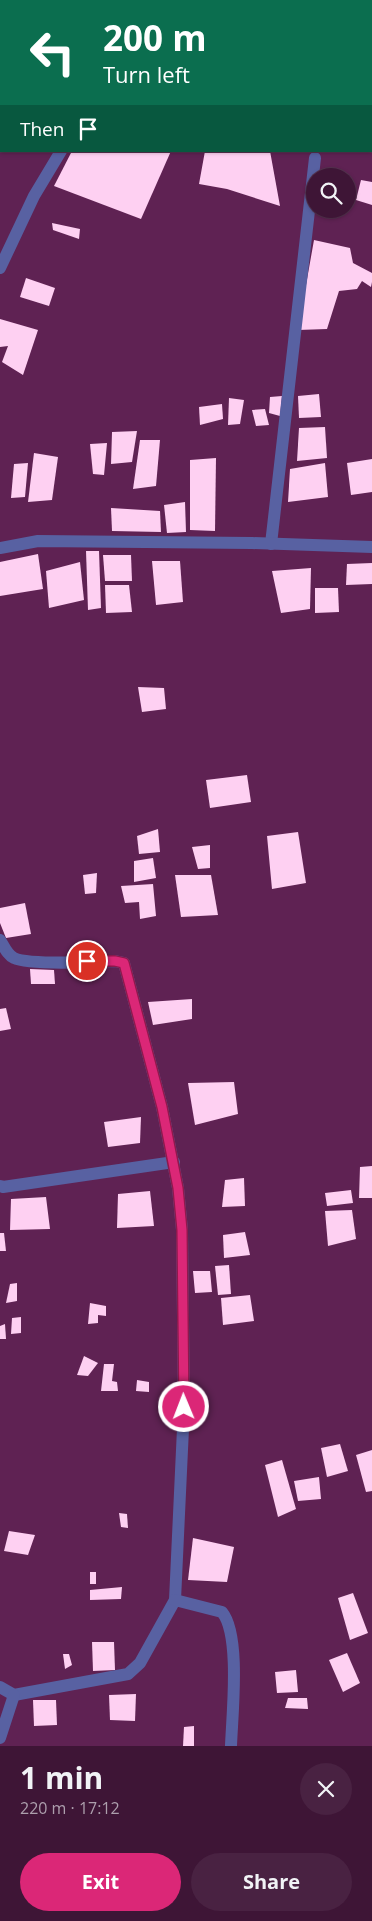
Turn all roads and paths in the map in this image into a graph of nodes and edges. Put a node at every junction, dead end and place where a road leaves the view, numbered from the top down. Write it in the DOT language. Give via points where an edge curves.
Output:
graph roads {
  1 [pos="60,152"];
  2 [pos="315,158"];
  3 [pos="0,268"];
  4 [pos="270,544"];
  5 [pos="372,547"];
  6 [pos="0,548"];
  7 [pos="0,940"];
  8 [pos="174,1162"];
  9 [pos="0,1186"];
  10 [pos="175,1600"];
  11 [pos="0,1687"];
  12 [pos="14,1695"];
  13 [pos="0,1738"];
  14 [pos="231,1746"];
  1 -- 3 [label="street" via="34,196"];
  2 -- 4 [label="street"];
  4 -- 5 [label="street"];
  4 -- 6 [label="street" via="38,541"];
  7 -- 8 [label="street" via="8,953 18,959 124,963 149,1052"];
  8 -- 9 [label="street"];
  8 -- 10 [label="street" via="182,1230 184,1407"];
  10 -- 12 [label="street" via="140,1663 128,1674"];
  10 -- 14 [label="street" via="222,1612 230,1626 234,1651"];
  11 -- 12 [label="street"];
  12 -- 13 [label="street"];
}
